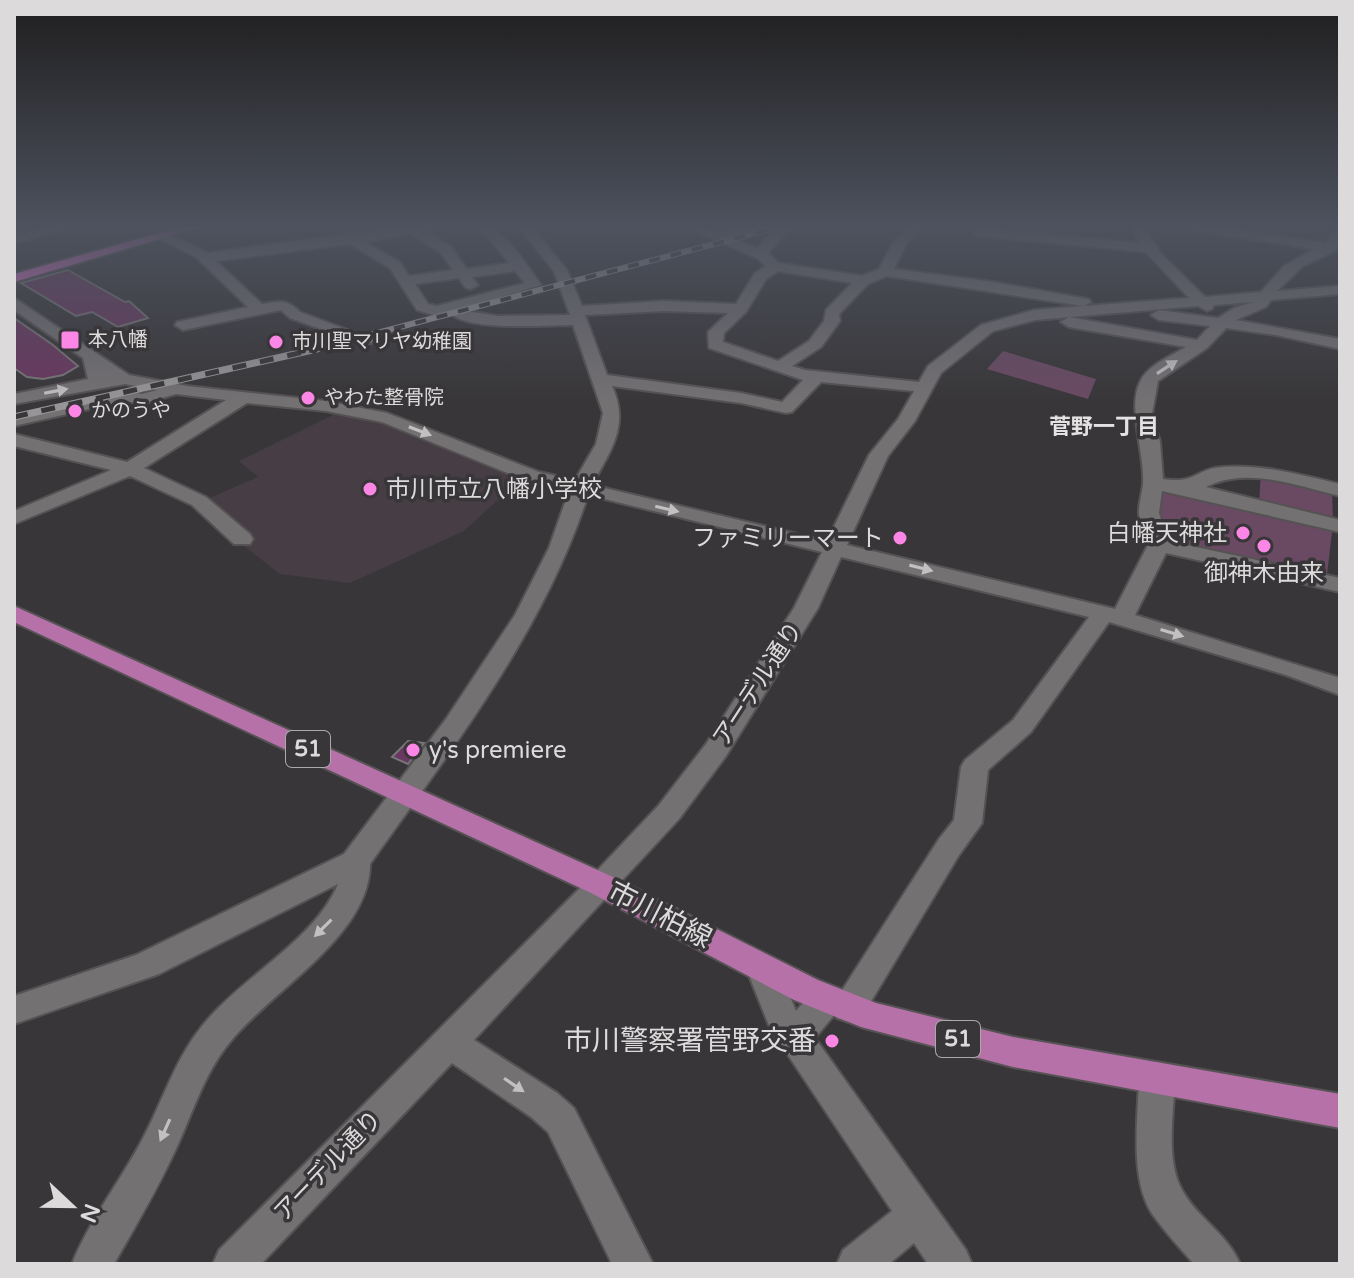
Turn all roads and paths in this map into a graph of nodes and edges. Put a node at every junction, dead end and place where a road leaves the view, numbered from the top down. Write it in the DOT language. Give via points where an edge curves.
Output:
graph roads {
  1 [pos="232,284"];
  2 [pos="407,284"];
  3 [pos="470,284"];
  4 [pos="533,284"];
  5 [pos="565,284"];
  6 [pos="756,284"];
  7 [pos="860,284"];
  8 [pos="975,284"];
  9 [pos="1185,284"];
  10 [pos="1273,284"];
  11 [pos="1340,290"];
  12 [pos="1266,296"];
  13 [pos="482,299"];
  14 [pos="1202,301"];
  15 [pos="14,303"];
  16 [pos="258,309"];
  17 [pos="741,309"];
  18 [pos="1122,309"];
  19 [pos="461,315"];
  20 [pos="578,315"];
  21 [pos="1034,315"];
  22 [pos="1223,323"];
  23 [pos="183,325"];
  24 [pos="366,340"];
  25 [pos="1340,344"];
  26 [pos="1201,345"];
  27 [pos="91,356"];
  28 [pos="780,368"];
  29 [pos="817,376"];
  30 [pos="124,379"];
  31 [pos="599,379"];
  32 [pos="98,382"];
  33 [pos="922,387"];
  34 [pos="180,390"];
  35 [pos="244,397"];
  36 [pos="14,399"];
  37 [pos="14,421"];
  38 [pos="14,440"];
  39 [pos="130,469"];
  40 [pos="1153,484"];
  41 [pos="580,489"];
  42 [pos="1187,489"];
  43 [pos="1340,490"];
  44 [pos="14,518"];
  45 [pos="1340,526"];
  46 [pos="242,539"];
  47 [pos="1159,545"];
  48 [pos="836,548"];
  49 [pos="1340,585"];
  50 [pos="14,613"];
  51 [pos="1112,616"];
  52 [pos="1340,687"];
  53 [pos="405,794"];
  54 [pos="355,862"];
  55 [pos="602,885"];
  56 [pos="762,968"];
  57 [pos="838,1003"];
  58 [pos="14,1010"];
  59 [pos="795,1037"];
  60 [pos="449,1042"];
  61 [pos="1157,1078"];
  62 [pos="1340,1111"];
  63 [pos="918,1215"];
  64 [pos="92,1264"];
  65 [pos="233,1264"];
  66 [pos="633,1264"];
  67 [pos="857,1264"];
  68 [pos="952,1264"];
  69 [pos="1220,1264"];
  1 -- 16 [label="street"];
  2 -- 13 [label="street" via="422,307 437,311"];
  3 -- 13 [label="street"];
  4 -- 13 [label="street"];
  5 -- 20 [label="street"];
  6 -- 17 [label="street"];
  7 -- 28 [label="street" via="831,313 832,321 815,344"];
  8 -- 18 [label="street"];
  9 -- 14 [label="street"];
  10 -- 12 [label="street"];
  11 -- 12 [label="street, アーデル通り"];
  12 -- 14 [label="street, アーデル通り"];
  12 -- 22 [label="street" via="1261,304"];
  14 -- 18 [label="street, アーデル通り"];
  14 -- 22 [label="street"];
  15 -- 27 [label="street"];
  16 -- 23 [label="street"];
  16 -- 24 [label="street" via="286,306 295,315"];
  17 -- 20 [label="street" via="664,306"];
  17 -- 28 [label="street" via="716,332 715,345"];
  18 -- 21 [label="street, アーデル通り"];
  18 -- 22 [label="street"];
  19 -- 20 [label="street" via="498,321"];
  20 -- 31 [label="street"];
  21 -- 26 [label="street"];
  21 -- 33 [label="street, アーデル通り" via="987,328 944,360"];
  22 -- 25 [label="street"];
  22 -- 26 [label="street"];
  40 -- 26 [label="street, one-way" via="1143,414 1145,390 1161,369"];
  27 -- 30 [label="street"];
  27 -- 32 [label="street"];
  28 -- 29 [label="street"];
  29 -- 31 [label="street" via="786,408"];
  29 -- 33 [label="street"];
  30 -- 32 [label="street"];
  30 -- 34 [label="street"];
  31 -- 41 [label="street" via="612,413 605,444"];
  36 -- 32 [label="street, one-way"];
  33 -- 48 [label="street, アーデル通り" via="906,421 879,455"];
  34 -- 35 [label="street"];
  34 -- 37 [label="street" via="142,399 125,396"];
  35 -- 39 [label="street"];
  35 -- 41 [label="street, one-way" via="387,418 495,463"];
  38 -- 39 [label="street"];
  39 -- 44 [label="street"];
  39 -- 46 [label="street" via="199,501"];
  40 -- 42 [label="street"];
  40 -- 47 [label="street" via="1149,513"];
  41 -- 48 [label="street, one-way"];
  41 -- 53 [label="street" via="560,548 527,615"];
  42 -- 43 [label="street" via="1219,473 1261,472"];
  42 -- 45 [label="street"];
  47 -- 49 [label="street"];
  47 -- 51 [label="street"];
  48 -- 51 [label="street, one-way"];
  48 -- 55 [label="street, アーデル通り" via="806,608 716,750 669,812"];
  50 -- 53 [label="main road, 市川柏線 / 51"];
  51 -- 52 [label="street, one-way"];
  51 -- 57 [label="street" via="1022,726 975,767 968,823"];
  53 -- 54 [label="street"];
  53 -- 55 [label="main road, 市川柏線 / 51"];
  54 -- 58 [label="street" via="147,965"];
  54 -- 64 [label="street, one-way" via="354,891 339,913 228,1020 195,1065 161,1140"];
  55 -- 56 [label="main road, 市川柏線 / 51"];
  55 -- 60 [label="street, アーデル通り"];
  56 -- 57 [label="main road, 市川柏線 / 51"];
  56 -- 59 [label="street"];
  57 -- 59 [label="street"];
  57 -- 61 [label="main road, 市川柏線 / 51" via="873,1017 1013,1052"];
  59 -- 63 [label="street"];
  60 -- 65 [label="street, アーデル通り"];
  60 -- 66 [label="street, one-way" via="561,1120"];
  61 -- 62 [label="main road, 市川柏線 / 51"];
  61 -- 69 [label="street" via="1155,1159 1165,1200"];
  63 -- 67 [label="street"];
  63 -- 68 [label="street"];
}
